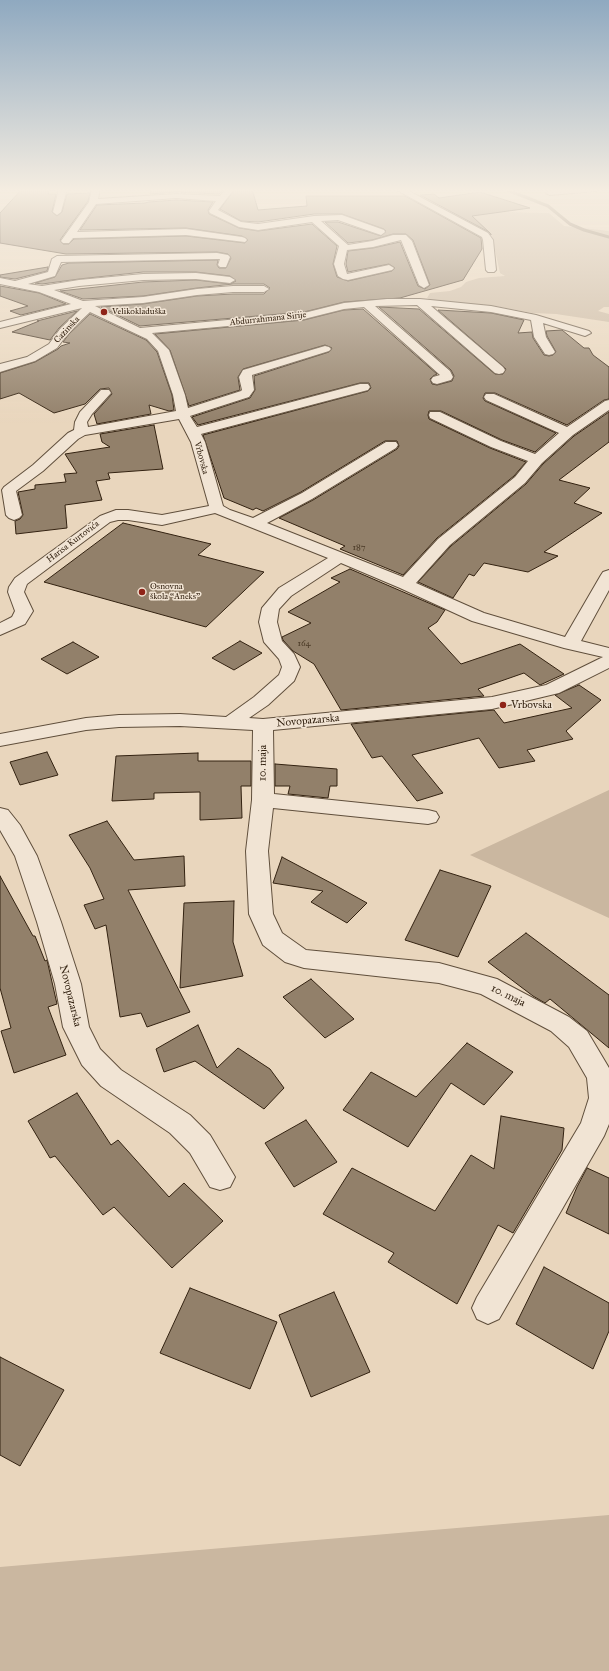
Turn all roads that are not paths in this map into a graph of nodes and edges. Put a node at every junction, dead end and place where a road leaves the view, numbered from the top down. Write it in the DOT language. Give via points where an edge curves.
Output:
graph roads {
  1 [pos="54,267"];
  2 [pos="341,267"];
  3 [pos="417,267"];
  4 [pos="491,267"];
  5 [pos="389,268"];
  6 [pos="491,270"];
  7 [pos="232,280"];
  8 [pos="7,283"];
  9 [pos="424,285"];
  10 [pos="40,289"];
  11 [pos="264,289"];
  12 [pos="420,302"];
  13 [pos="366,304"];
  14 [pos="86,306"];
  15 [pos="536,318"];
  16 [pos="0,326"];
  17 [pos="139,331"];
  18 [pos="585,334"];
  19 [pos="325,349"];
  20 [pos="549,352"];
  21 [pos="499,370"];
  22 [pos="3,373"];
  23 [pos="437,380"];
  24 [pos="364,387"];
  25 [pos="105,393"];
  26 [pos="490,397"];
  27 [pos="609,404"];
  28 [pos="183,414"];
  29 [pos="435,415"];
  30 [pos="81,432"];
  31 [pos="194,432"];
  32 [pos="568,432"];
  33 [pos="391,445"];
  34 [pos="537,460"];
  35 [pos="4,488"];
  36 [pos="217,508"];
  37 [pos="14,515"];
  38 [pos="253,524"];
  39 [pos="340,557"];
  40 [pos="609,575"];
  41 [pos="406,584"];
  42 [pos="0,630"];
  43 [pos="570,644"];
  44 [pos="609,653"];
  45 [pos="609,661"];
  46 [pos="230,723"];
  47 [pos="262,725"];
  48 [pos="0,740"];
  49 [pos="263,800"];
  50 [pos="0,815"];
  51 [pos="428,817"];
  52 [pos="220,1177"];
  53 [pos="488,1308"];
  1 -- 8 [label="street" via="52,274"];
  2 -- 5 [label="street" via="343,276 348,277"];
  3 -- 9 [label="street"];
  4 -- 6 [label="street"];
  7 -- 10 [label="street, Vrbovska" via="165,275"];
  8 -- 10 [label="street, Vrbovska"];
  10 -- 14 [label="street, Vrbovska"];
  11 -- 14 [label="street, Vrbovska" via="197,292"];
  12 -- 13 [label="street, Abdurrahmana Sirije"];
  12 -- 15 [label="street, Abdurrahmana Sirije" via="491,309"];
  12 -- 21 [label="street"];
  13 -- 17 [label="street, Abdurrahmana Sirije" via="344,306 304,316"];
  13 -- 23 [label="street" via="446,374 446,377"];
  14 -- 16 [label="street, Vrbovska"];
  14 -- 17 [label="street, Vrbovska"];
  14 -- 22 [label="street, Cazinska" via="53,346 31,359 15,374"];
  15 -- 18 [label="street, Abdurrahmana Sirije"];
  15 -- 20 [label="street" via="540,337"];
  17 -- 28 [label="street, Vrbovska" via="163,350"];
  19 -- 28 [label="street" via="247,373 245,377 248,390 245,394"];
  24 -- 31 [label="street"];
  25 -- 30 [label="street" via="86,412 81,422"];
  26 -- 32 [label="street"];
  27 -- 32 [label="street"];
  28 -- 30 [label="street"];
  28 -- 31 [label="street, Vrbovska"];
  29 -- 34 [label="street"];
  30 -- 35 [label="street"];
  31 -- 36 [label="street, Vrbovska" via="207,482"];
  32 -- 34 [label="street"];
  33 -- 38 [label="street" via="307,496"];
  34 -- 41 [label="street" via="520,480 444,542"];
  35 -- 37 [label="street"];
  36 -- 38 [label="street"];
  36 -- 42 [label="street, Harisa Kurtovića" via="162,520 128,515 116,515 105,519 21,581 16,592 24,611 19,620"];
  38 -- 39 [label="street"];
  39 -- 41 [label="street"];
  39 -- 46 [label="street" via="285,592 271,608 268,622 273,642 288,658 291,667 286,677 261,701"];
  40 -- 43 [label="street"];
  41 -- 43 [label="street" via="478,617"];
  43 -- 44 [label="street"];
  45 -- 47 [label="street, Novopazarska" via="552,689 492,703"];
  46 -- 47 [label="street, Novopazarska"];
  46 -- 48 [label="street, Novopazarska" via="180,720 119,721 86,724"];
  47 -- 49 [label="street, 10. maja"];
  49 -- 51 [label="street"];
  49 -- 53 [label="street, 10. maja" via="257,851 261,914 272,939 304,959 439,973 488,986 566,1029 578,1039 600,1076 603,1098 594,1127"];
  50 -- 52 [label="street, Novopazarska" via="12,830 26,856 68,984 76,1027 91,1057 111,1078 180,1124 200,1144"];
}
